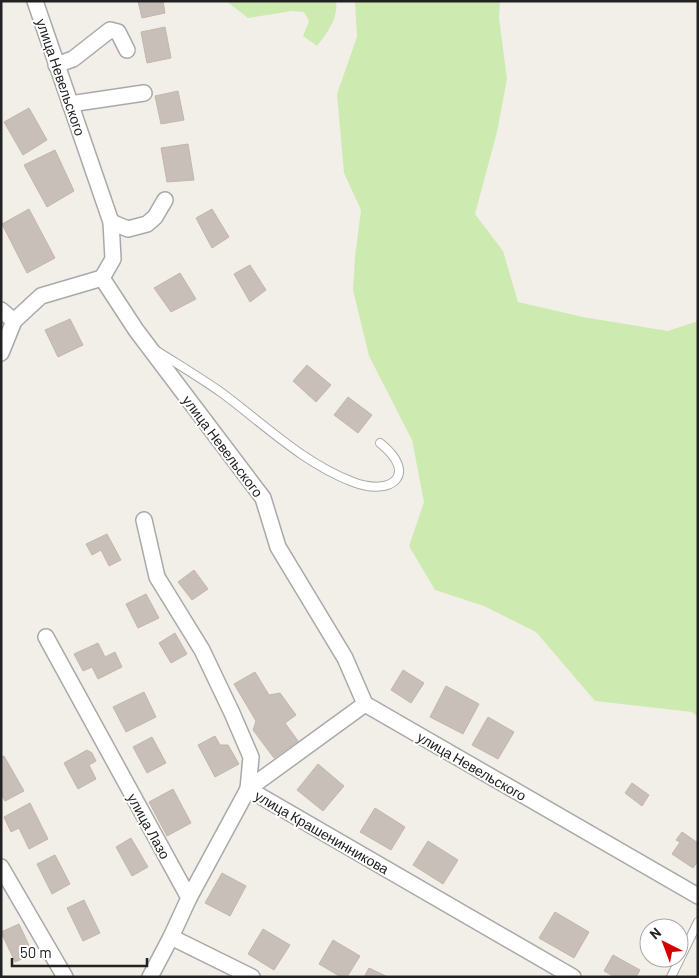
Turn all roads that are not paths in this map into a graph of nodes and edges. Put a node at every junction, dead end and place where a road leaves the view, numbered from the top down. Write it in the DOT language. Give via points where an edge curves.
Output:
graph roads {
  1 [pos="35,1"];
  2 [pos="127,50"];
  3 [pos="56,65"];
  4 [pos="144,93"];
  5 [pos="70,104"];
  6 [pos="166,200"];
  7 [pos="111,222"];
  8 [pos="102,278"];
  9 [pos="1,310"];
  10 [pos="14,321"];
  11 [pos="148,346"];
  12 [pos="1,353"];
  13 [pos="380,442"];
  14 [pos="144,520"];
  15 [pos="46,638"];
  16 [pos="365,704"];
  17 [pos="248,789"];
  18 [pos="1,867"];
  19 [pos="698,896"];
  20 [pos="188,898"];
  21 [pos="698,922"];
  22 [pos="171,937"];
  23 [pos="65,977"];
  24 [pos="150,977"];
  25 [pos="252,977"];
  26 [pos="573,977"];
  27 [pos="671,977"];
  1 -- 3 [label="street, улица Невельского"];
  2 -- 3 [label="street" via="118,32 110,30 73,59"];
  3 -- 5 [label="street, улица Невельского"];
  4 -- 5 [label="street"];
  5 -- 7 [label="street, улица Невельского"];
  6 -- 7 [label="street" via="147,224 128,229"];
  7 -- 8 [label="street, улица Невельского" via="113,259"];
  8 -- 10 [label="street" via="41,296"];
  8 -- 11 [label="street, улица Невельского"];
  9 -- 10 [label="street"];
  10 -- 12 [label="street"];
  11 -- 13 [label="lane" via="221,392 303,456 353,482 380,488 398,477 398,461"];
  11 -- 16 [label="street, улица Невельского" via="263,498 278,547 345,658"];
  14 -- 17 [label="street, улица Крашенинникова" via="157,577 202,650 251,757"];
  15 -- 20 [label="street, улица Лазо"];
  16 -- 17 [label="street"];
  16 -- 19 [label="street, улица Невельского"];
  17 -- 20 [label="street"];
  17 -- 26 [label="street, улица Крашенинникова"];
  18 -- 23 [label="street"];
  20 -- 22 [label="street"];
  21 -- 27 [label="lane"];
  22 -- 24 [label="street"];
  22 -- 25 [label="street"];
}
